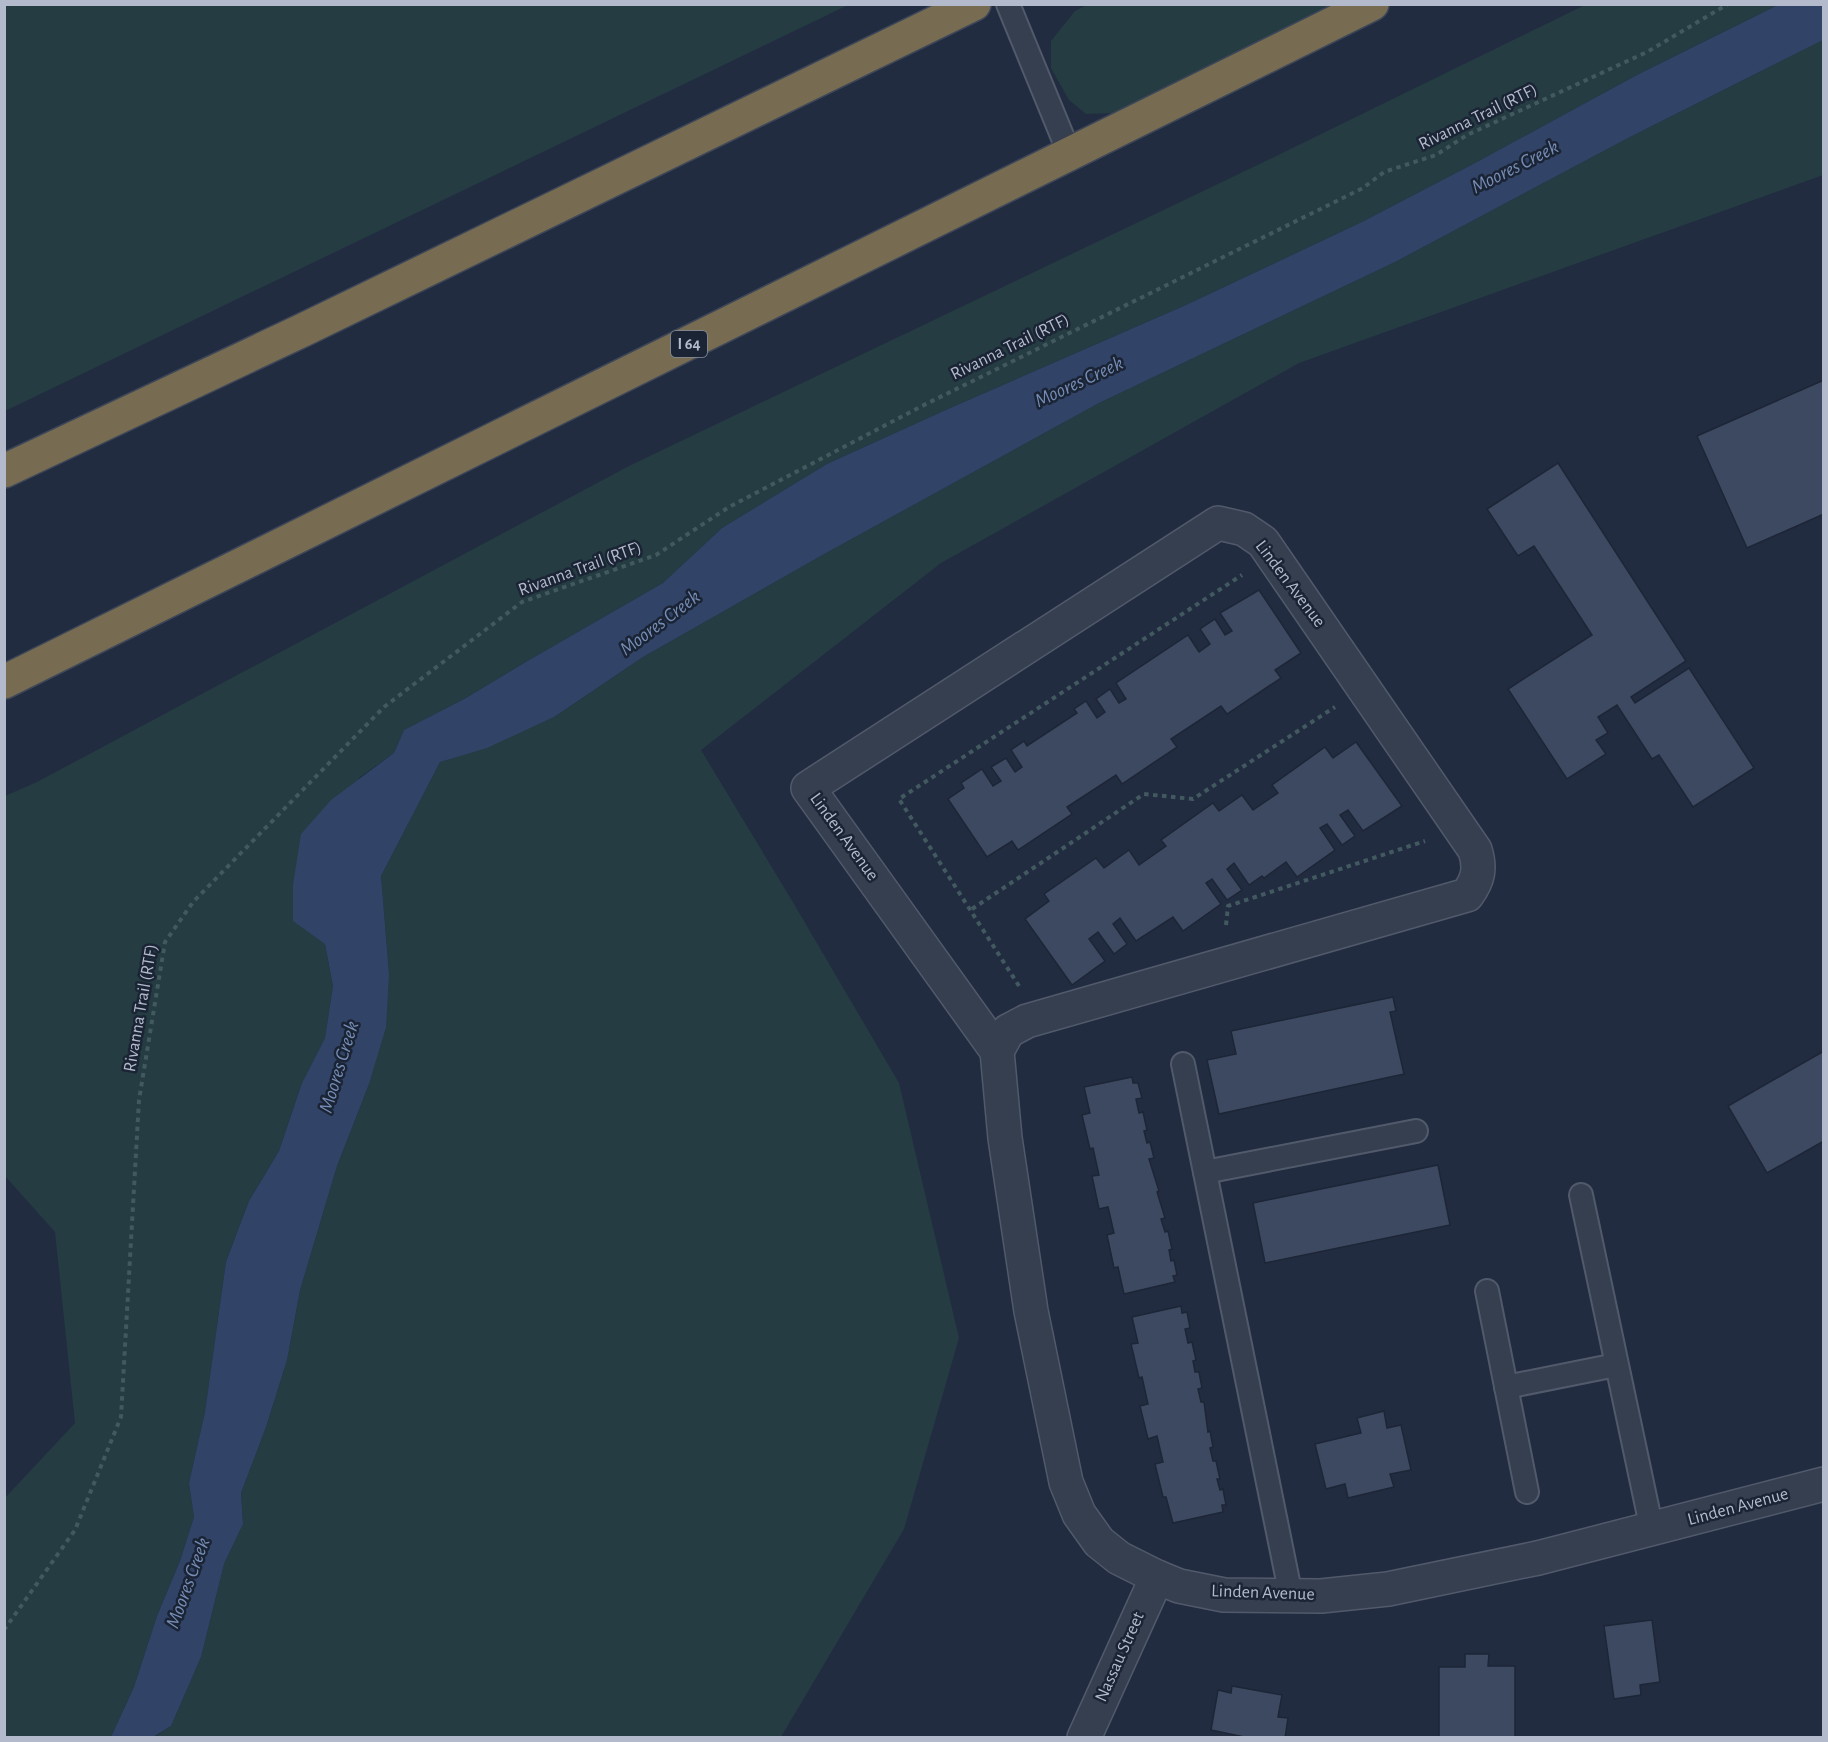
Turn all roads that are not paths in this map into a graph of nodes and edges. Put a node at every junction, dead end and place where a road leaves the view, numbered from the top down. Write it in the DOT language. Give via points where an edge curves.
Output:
graph roads {
  1 [pos="974,4"];
  2 [pos="1008,4"];
  3 [pos="1372,4"];
  4 [pos="1070,154"];
  5 [pos="4,471"];
  6 [pos="4,682"];
  7 [pos="997,1051"];
  8 [pos="1183,1064"];
  9 [pos="1416,1131"];
  10 [pos="1205,1172"];
  11 [pos="1581,1196"];
  12 [pos="1487,1291"];
  13 [pos="1616,1365"];
  14 [pos="1506,1387"];
  15 [pos="1824,1484"];
  16 [pos="1527,1492"];
  17 [pos="1652,1530"];
  18 [pos="1156,1577"];
  19 [pos="1291,1596"];
  20 [pos="1084,1737"];
  1 -- 5 [label="highway"];
  2 -- 4 [label="lane"];
  3 -- 4 [label="highway, I 64"];
  4 -- 6 [label="highway, I 64"];
  7 -- 7 [label="street, Linden Avenue" via="1008,1031 1027,1021 1467,895 1476,882 1479,861 1475,850 1263,542 1244,529 1218,523 808,788"];
  7 -- 18 [label="street, Linden Avenue" via="1005,1138 1031,1311 1066,1482 1079,1514 1099,1542 1119,1558"];
  8 -- 10 [label="lane"];
  9 -- 10 [label="lane"];
  10 -- 19 [label="lane"];
  11 -- 13 [label="lane"];
  12 -- 14 [label="lane"];
  13 -- 14 [label="lane"];
  13 -- 17 [label="lane"];
  14 -- 16 [label="lane"];
  15 -- 17 [label="street, Linden Avenue"];
  17 -- 19 [label="street, Linden Avenue" via="1388,1589"];
  18 -- 19 [label="street, Linden Avenue" via="1224,1595"];
  18 -- 20 [label="street, Nassau Street"];
}
